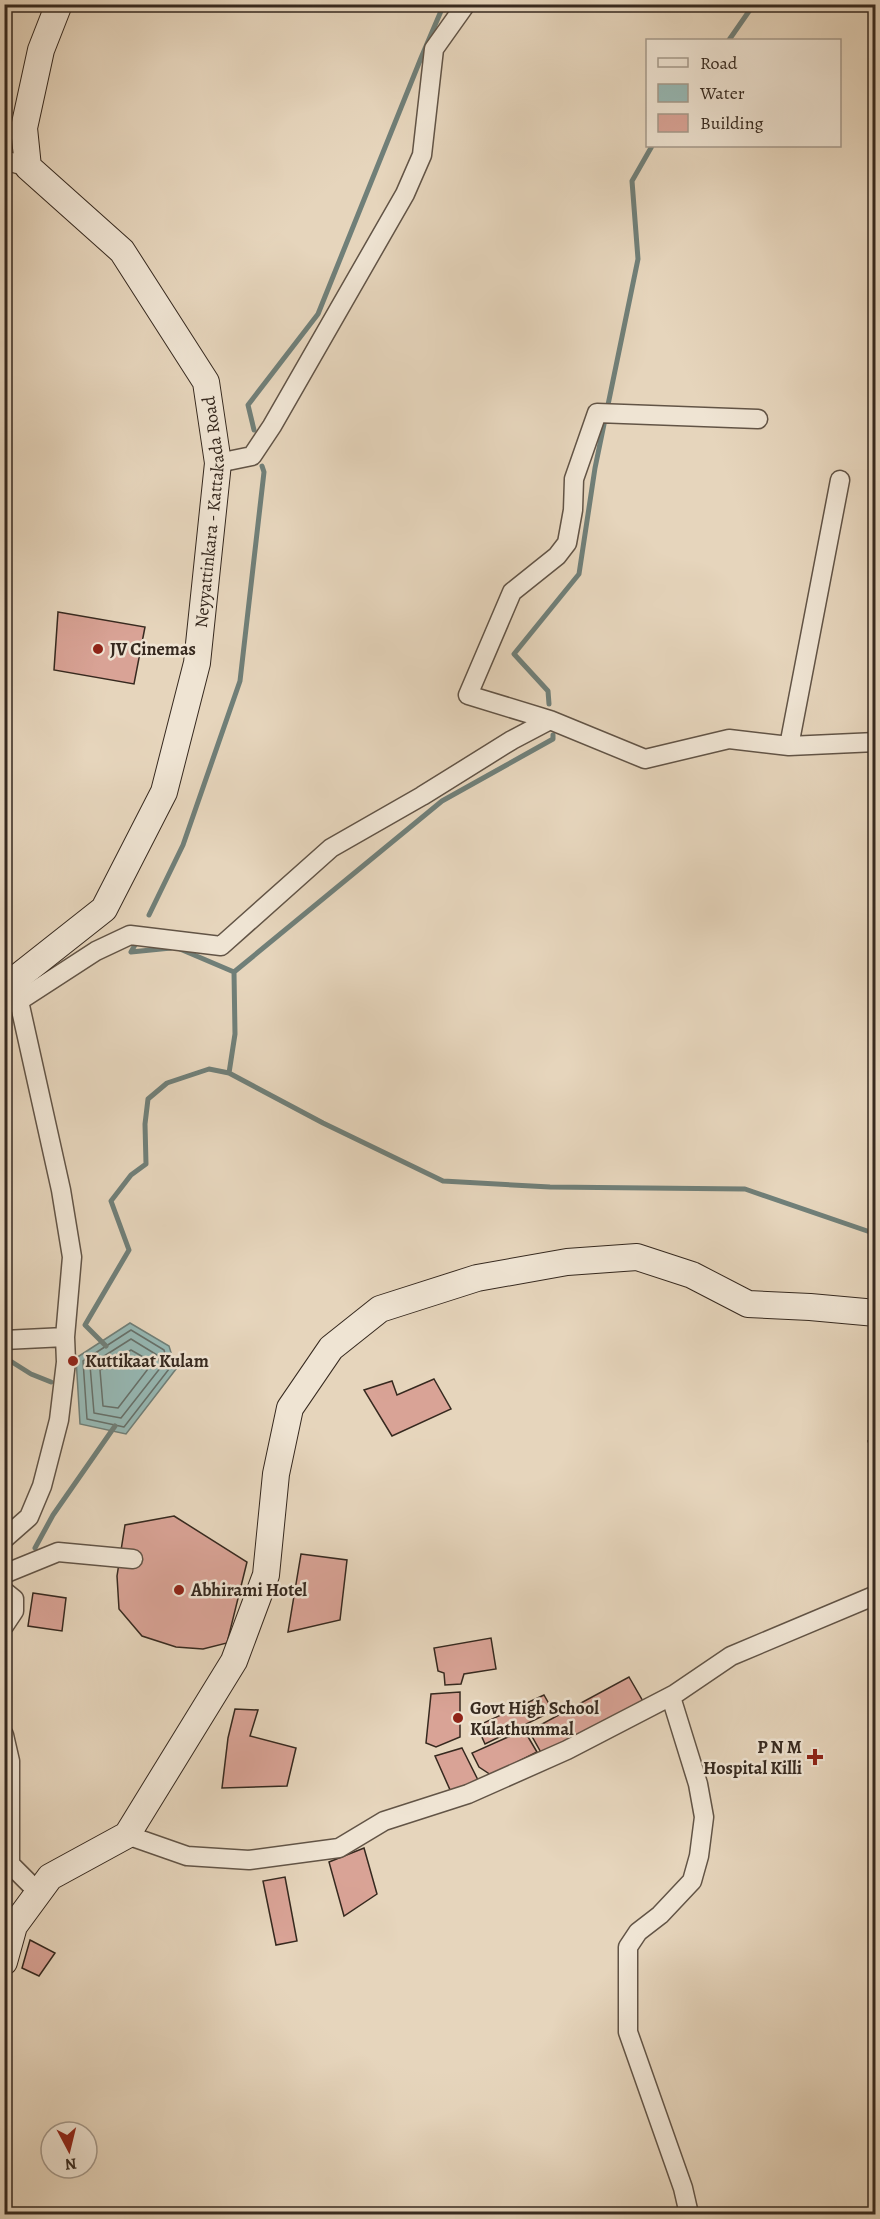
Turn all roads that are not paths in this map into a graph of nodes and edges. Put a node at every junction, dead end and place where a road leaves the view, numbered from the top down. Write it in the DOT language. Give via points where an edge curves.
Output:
graph roads {
  1 [pos="59,4"];
  2 [pos="466,4"];
  3 [pos="16,164"];
  4 [pos="758,419"];
  5 [pos="218,463"];
  6 [pos="840,480"];
  7 [pos="550,720"];
  8 [pos="876,742"];
  9 [pos="789,746"];
  10 [pos="9,994"];
  11 [pos="876,1313"];
  12 [pos="65,1337"];
  13 [pos="4,1340"];
  14 [pos="4,1539"];
  15 [pos="133,1558"];
  16 [pos="4,1574"];
  17 [pos="4,1591"];
  18 [pos="876,1595"];
  19 [pos="4,1626"];
  20 [pos="671,1697"];
  21 [pos="4,1736"];
  22 [pos="127,1835"];
  23 [pos="39,1892"];
  24 [pos="4,1962"];
  25 [pos="689,2214"];
  1 -- 3 [label="main road, Neyyattinkara - Kattakada Road" via="41,50"];
  2 -- 5 [label="street" via="434,49 422,155 405,194 252,456"];
  3 -- 5 [label="main road, Neyyattinkara - Kattakada Road" via="122,250 206,382"];
  4 -- 7 [label="street" via="597,413 574,479 567,543 512,592 468,695"];
  5 -- 10 [label="main road, Neyyattinkara - Kattakada Road" via="197,663 164,792 104,909"];
  6 -- 9 [label="street"];
  7 -- 9 [label="street" via="645,759 729,739"];
  7 -- 10 [label="street" via="330,848 221,946 130,935"];
  8 -- 9 [label="street"];
  10 -- 12 [label="street" via="61,1190 72,1257"];
  11 -- 22 [label="main road" via="748,1304 692,1275 637,1257 567,1262 477,1278 380,1309 331,1348 290,1408 276,1474 266,1575 234,1661"];
  12 -- 13 [label="street"];
  12 -- 14 [label="street" via="59,1420 42,1486 29,1517"];
  15 -- 16 [label="street" via="58,1552"];
  17 -- 19 [label="street" via="15,1599 14,1611"];
  18 -- 20 [label="street" via="730,1656"];
  20 -- 22 [label="street" via="468,1794 384,1821 339,1848 249,1860 187,1856"];
  20 -- 25 [label="street" via="704,1817 699,1856 692,1881 660,1916 638,1932 628,1947 628,2032"];
  21 -- 23 [label="street" via="10,1761 10,1864"];
  22 -- 23 [label="main road" via="50,1877"];
  23 -- 24 [label="main road" via="14,1926"];
}
